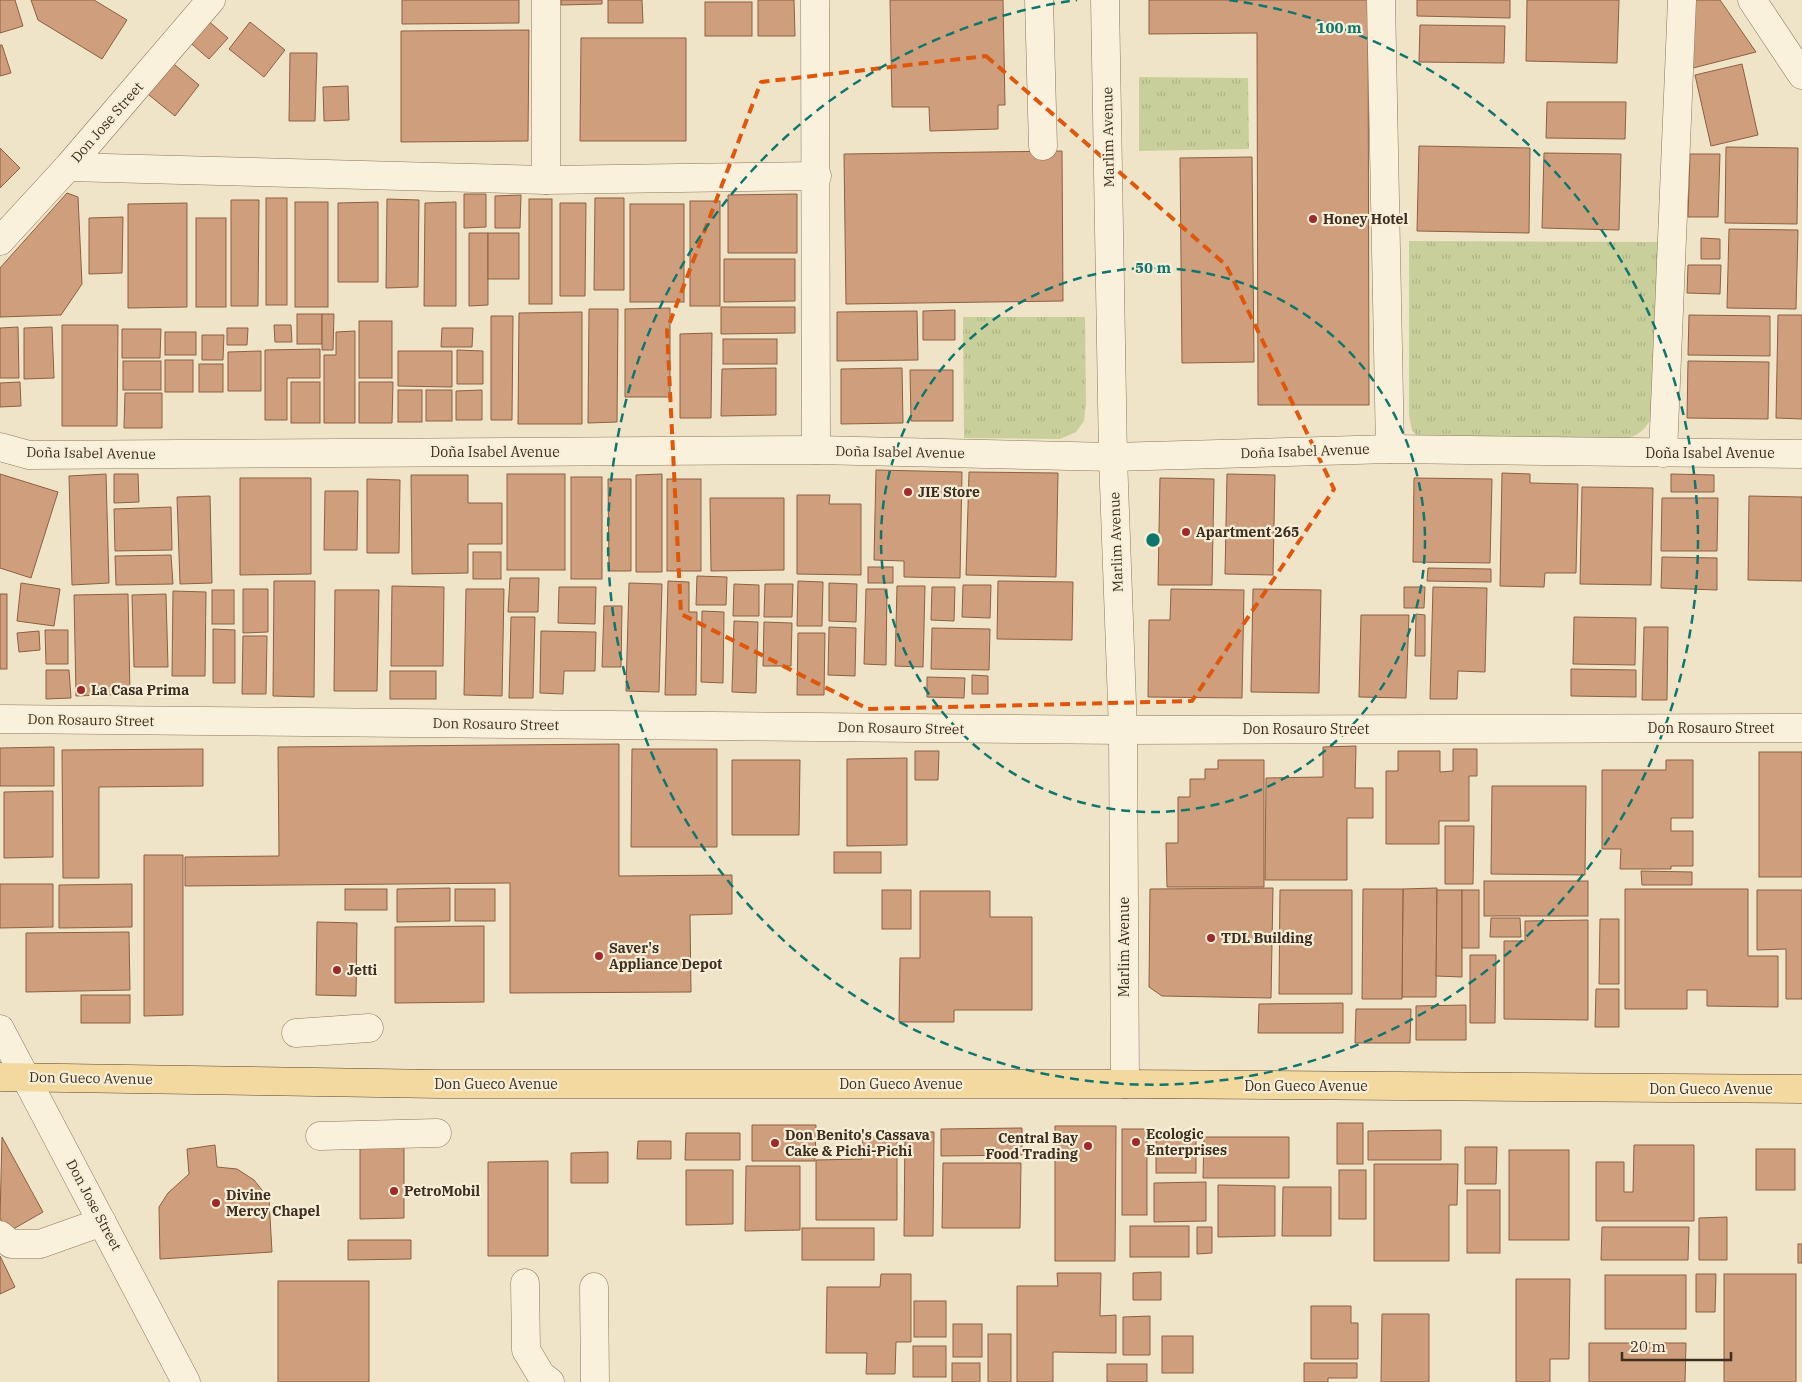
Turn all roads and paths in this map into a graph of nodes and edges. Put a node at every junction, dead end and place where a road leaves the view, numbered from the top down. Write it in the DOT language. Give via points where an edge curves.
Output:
graph roads {
  1 [pos="212,0"];
  2 [pos="546,0"];
  3 [pos="815,0"];
  4 [pos="1039,0"];
  5 [pos="1105,0"];
  6 [pos="1381,0"];
  7 [pos="1682,0"];
  8 [pos="1752,0"];
  9 [pos="1802,75"];
  10 [pos="1043,146"];
  11 [pos="68,168"];
  12 [pos="817,176"];
  13 [pos="546,180"];
  14 [pos="0,241"];
  15 [pos="0,447"];
  16 [pos="1390,449"];
  17 [pos="816,450"];
  18 [pos="1663,453"];
  19 [pos="1802,454"];
  20 [pos="1113,457"];
  21 [pos="0,719"];
  22 [pos="1802,728"];
  23 [pos="1123,730"];
  24 [pos="369,1028"];
  25 [pos="0,1029"];
  26 [pos="296,1034"];
  27 [pos="13,1076"];
  28 [pos="1125,1084"];
  29 [pos="1802,1089"];
  30 [pos="437,1134"];
  31 [pos="320,1136"];
  32 [pos="102,1222"];
  33 [pos="0,1235"];
  34 [pos="525,1283"];
  35 [pos="594,1287"];
  36 [pos="186,1382"];
  37 [pos="550,1382"];
  38 [pos="595,1382"];
  1 -- 11 [label="street, Don Jose Street"];
  2 -- 13 [label="street"];
  3 -- 12 [label="street"];
  4 -- 10 [label="street"];
  5 -- 20 [label="street, Marlim Avenue"];
  6 -- 16 [label="street"];
  7 -- 18 [label="street"];
  8 -- 9 [label="street"];
  11 -- 13 [label="street"];
  11 -- 14 [label="street, Don Jose Street"];
  12 -- 13 [label="street"];
  12 -- 17 [label="street"];
  15 -- 17 [label="street, Doña Isabel Avenue" via="29,455"];
  16 -- 18 [label="street, Doña Isabel Avenue"];
  16 -- 20 [label="street, Doña Isabel Avenue"];
  17 -- 20 [label="street, Doña Isabel Avenue"];
  18 -- 19 [label="street, Doña Isabel Avenue"];
  20 -- 23 [label="street, Marlim Avenue"];
  21 -- 23 [label="street, Don Rosauro Street"];
  22 -- 23 [label="street, Don Rosauro Street"];
  23 -- 28 [label="street, Marlim Avenue"];
  24 -- 26 [label="street"];
  25 -- 27 [label="street, Don Jose Street"];
  27 -- 28 [label="main road, Don Gueco Avenue" via="439,1084"];
  27 -- 32 [label="street, Don Jose Street"];
  28 -- 29 [label="main road, Don Gueco Avenue"];
  30 -- 31 [label="street"];
  32 -- 33 [label="street" via="40,1244 11,1244"];
  32 -- 36 [label="street, Don Jose Street"];
  34 -- 37 [label="street" via="526,1350 541,1375"];
  35 -- 38 [label="street"];
}
